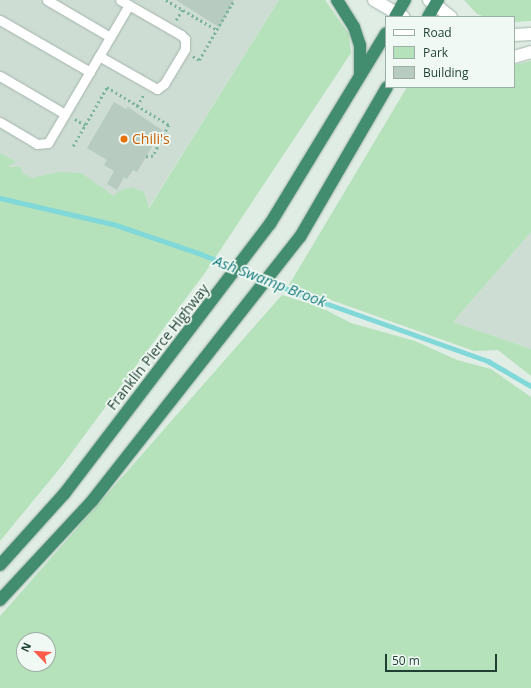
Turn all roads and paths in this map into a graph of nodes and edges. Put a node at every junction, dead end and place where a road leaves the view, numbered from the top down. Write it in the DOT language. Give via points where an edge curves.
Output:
graph roads {
  1 [pos="47,0"];
  2 [pos="120,0"];
  3 [pos="166,0"];
  4 [pos="234,0"];
  5 [pos="338,0"];
  6 [pos="374,0"];
  7 [pos="405,0"];
  8 [pos="434,2"];
  9 [pos="129,5"];
  10 [pos="398,16"];
  11 [pos="428,16"];
  12 [pos="450,16"];
  13 [pos="0,20"];
  14 [pos="217,30"];
  15 [pos="515,34"];
  16 [pos="531,34"];
  17 [pos="385,35"];
  18 [pos="110,37"];
  19 [pos="184,51"];
  20 [pos="531,52"];
  21 [pos="99,56"];
  22 [pos="515,57"];
  23 [pos="90,72"];
  24 [pos="0,76"];
  25 [pos="359,81"];
  26 [pos="386,88"];
  27 [pos="65,114"];
  28 [pos="0,122"];
  29 [pos="73,146"];
  30 [pos="146,156"];
  31 [pos="0,565"];
  32 [pos="0,600"];
  1 -- 18 [label="lane"];
  2 -- 9 [label="lane"];
  3 -- 14 [label="path"];
  4 -- 14 [label="path"];
  5 -- 25 [label="highway" via="354,27 360,46 362,61"];
  6 -- 10 [label="street"];
  7 -- 10 [label="highway"];
  8 -- 11 [label="highway"];
  8 -- 12 [label="street"];
  9 -- 18 [label="lane"];
  9 -- 19 [label="lane" via="181,35 186,44"];
  13 -- 23 [label="lane"];
  14 -- 19 [label="path" via="199,60"];
  15 -- 16 [label="street"];
  17 -- 25 [label="highway, Franklin Pierce Highway"];
  18 -- 21 [label="lane"];
  19 -- 21 [label="lane" via="164,84 157,89"];
  20 -- 22 [label="street"];
  21 -- 23 [label="lane"];
  23 -- 27 [label="lane"];
  24 -- 27 [label="lane"];
  25 -- 31 [label="highway, Franklin Pierce Highway" via="270,224 64,494"];
  26 -- 32 [label="highway" via="300,237 92,501"];
  27 -- 28 [label="lane" via="48,143 43,145"];
  29 -- 30 [label="path" via="107,87 169,125 153,156"];
}
